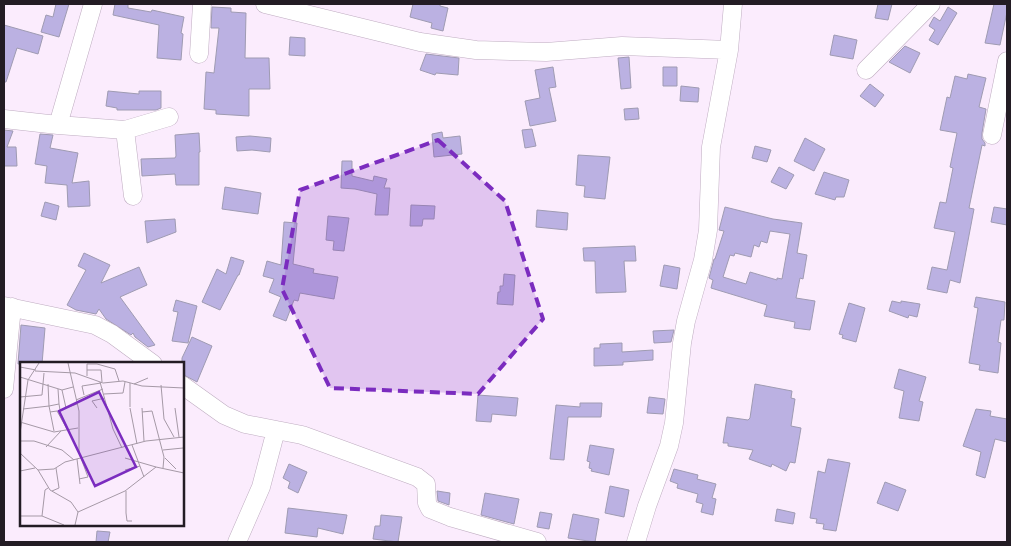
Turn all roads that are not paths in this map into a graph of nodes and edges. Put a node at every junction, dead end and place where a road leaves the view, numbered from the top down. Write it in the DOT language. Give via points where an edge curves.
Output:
graph roads {
  1 [pos="93,4"];
  2 [pos="202,4"];
  3 [pos="265,4"];
  4 [pos="733,4"];
  5 [pos="931,4"];
  6 [pos="729,50"];
  7 [pos="199,54"];
  8 [pos="1007,60"];
  9 [pos="866,70"];
  10 [pos="168,117"];
  11 [pos="4,119"];
  12 [pos="58,125"];
  13 [pos="125,130"];
  14 [pos="992,134"];
  15 [pos="133,196"];
  16 [pos="8,306"];
  17 [pos="150,362"];
  18 [pos="184,386"];
  19 [pos="4,389"];
  20 [pos="276,430"];
  21 [pos="237,542"];
  22 [pos="537,542"];
  23 [pos="636,542"];
  1 -- 12 [label="street"];
  2 -- 7 [label="street"];
  3 -- 6 [label="street" via="420,42 476,50 546,52 622,46"];
  4 -- 6 [label="street"];
  5 -- 9 [label="street"];
  6 -- 23 [label="street" via="711,147 704,260 686,321 674,423"];
  8 -- 14 [label="street"];
  10 -- 13 [label="street"];
  11 -- 12 [label="street"];
  12 -- 13 [label="street"];
  13 -- 15 [label="street"];
  16 -- 17 [label="street" via="95,325"];
  16 -- 19 [label="street"];
  18 -- 20 [label="street" via="224,415 245,424"];
  20 -- 21 [label="street" via="261,487"];
  20 -- 22 [label="street" via="302,435 417,476 426,484 430,509"];
}
